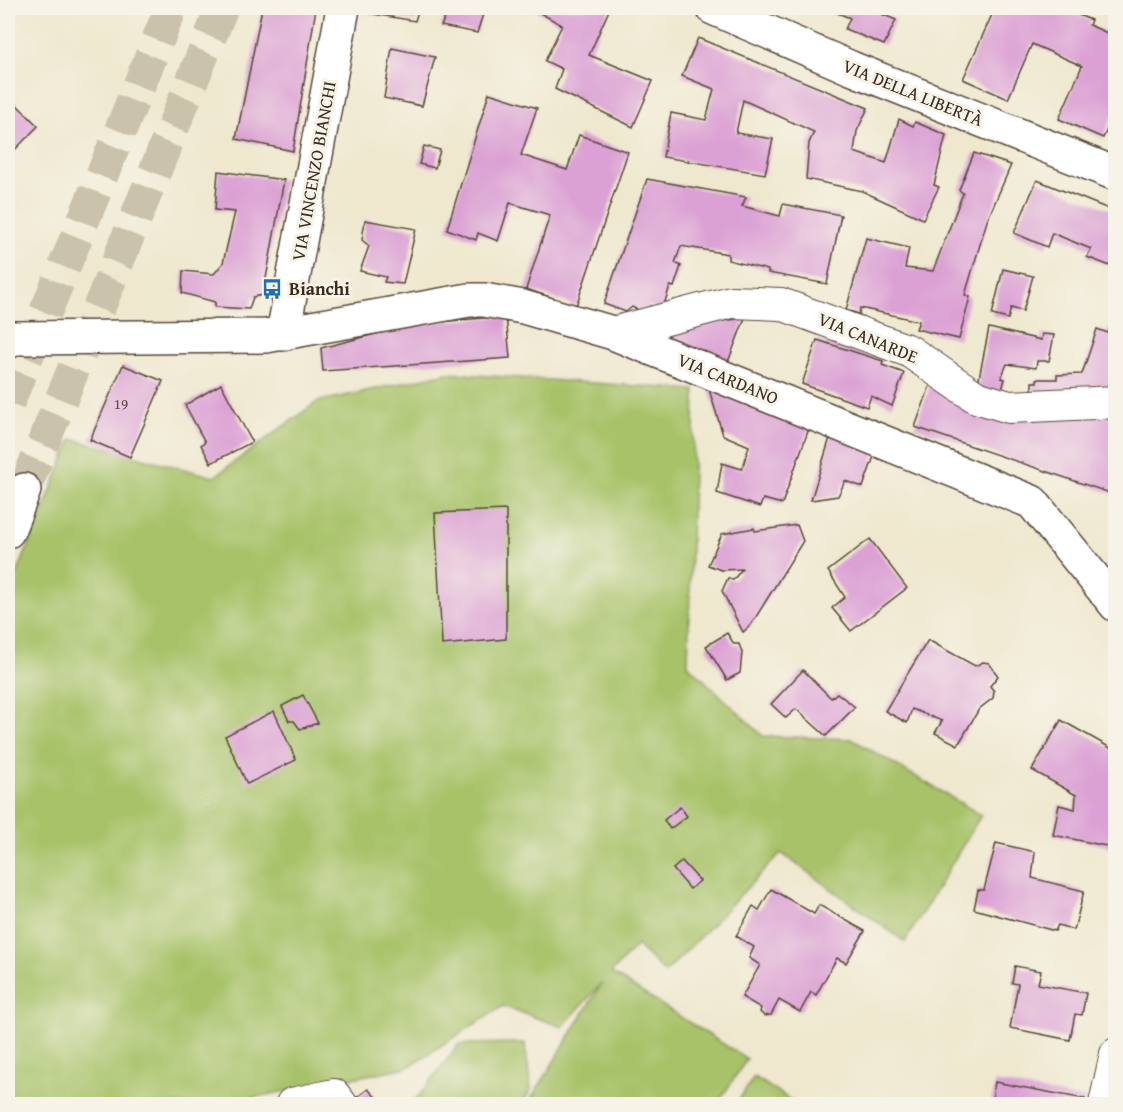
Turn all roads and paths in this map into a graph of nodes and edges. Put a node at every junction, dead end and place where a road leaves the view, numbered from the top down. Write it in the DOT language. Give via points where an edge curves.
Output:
graph roads {
  1 [pos="343,8"];
  2 [pos="713,8"];
  3 [pos="1116,174"];
  4 [pos="613,333"];
  5 [pos="283,334"];
  6 [pos="10,338"];
  7 [pos="1116,402"];
  8 [pos="24,490"];
  9 [pos="8,531"];
  10 [pos="1116,605"];
  11 [pos="1116,1054"];
  12 [pos="292,1104"];
  13 [pos="341,1104"];
  14 [pos="1105,1104"];
  1 -- 5 [label="main road, VIA VINCENZO BIANCHI"];
  2 -- 3 [label="main road, VIA DELLA LIBERTÀ"];
  4 -- 5 [label="main road, VIA CARDANO" via="523,307 477,300"];
  4 -- 7 [label="street, VIA CANARDE" via="731,302 781,304 909,351 975,397 1009,407"];
  4 -- 10 [label="main road, VIA CARDANO" via="1032,502"];
  5 -- 6 [label="main road, VIA CARDANO"];
  8 -- 9 [label="main road"];
  11 -- 14 [label="street"];
  12 -- 13 [label="street" via="334,1095"];
}
